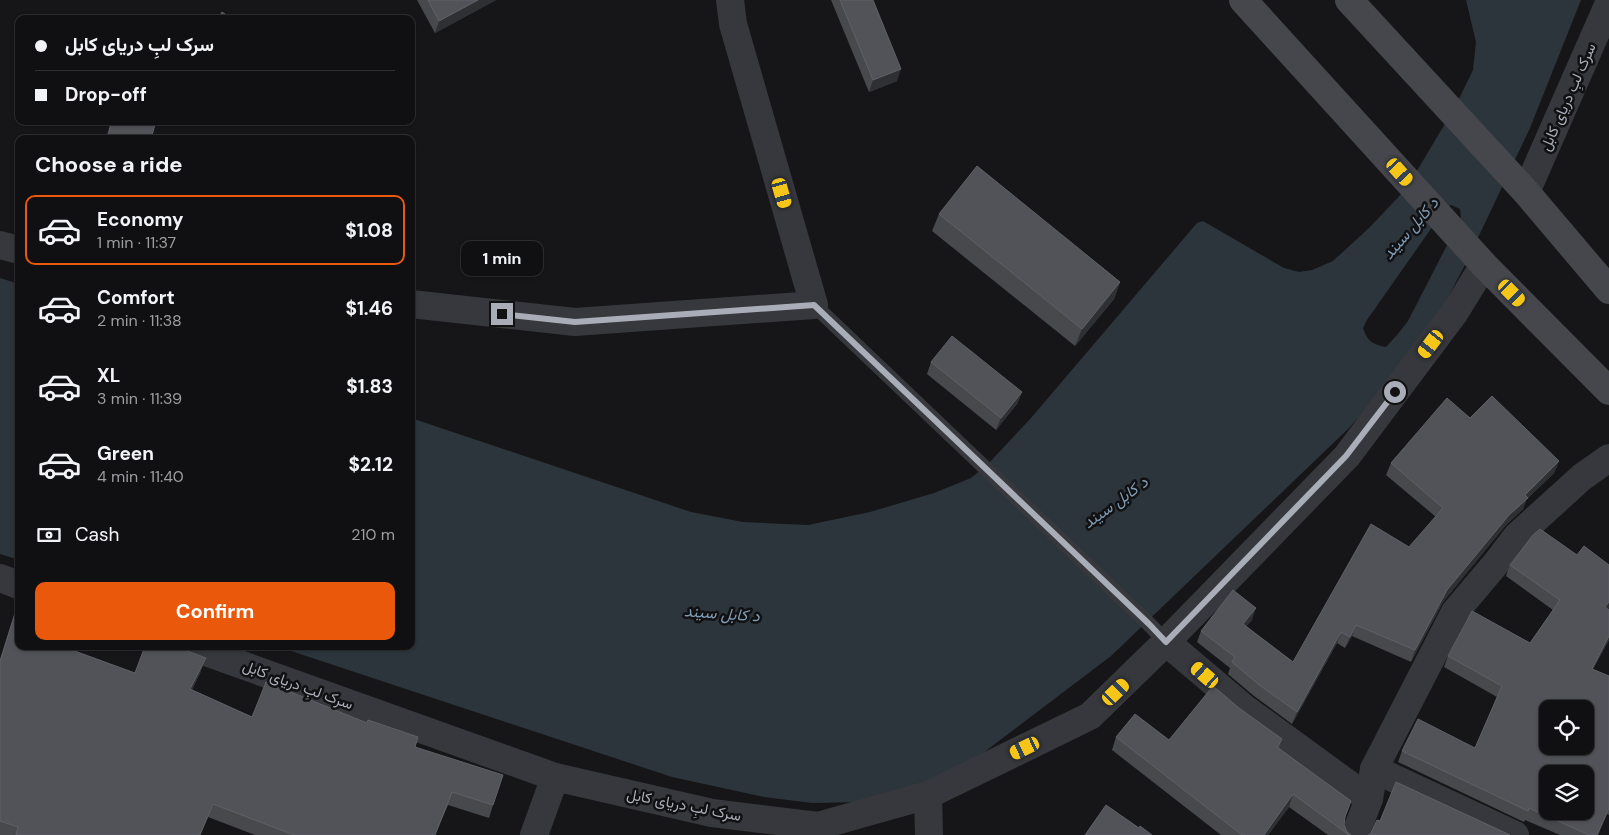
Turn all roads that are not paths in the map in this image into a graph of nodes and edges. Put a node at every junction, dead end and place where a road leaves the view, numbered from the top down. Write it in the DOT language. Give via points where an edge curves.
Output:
graph roads {
  1 [pos="730,0"];
  2 [pos="1349,0"];
  3 [pos="1609,3"];
  4 [pos="1250,7"];
  5 [pos="1522,188"];
  6 [pos="0,245"];
  7 [pos="15,249"];
  8 [pos="1481,261"];
  9 [pos="1609,290"];
  10 [pos="415,304"];
  11 [pos="814,305"];
  12 [pos="1609,392"];
  13 [pos="1609,458"];
  14 [pos="0,578"];
  15 [pos="15,584"];
  16 [pos="1158,633"];
  17 [pos="200,650"];
  18 [pos="1374,769"];
  19 [pos="555,778"];
  20 [pos="928,796"];
  21 [pos="1369,799"];
  22 [pos="534,835"];
  23 [pos="929,835"];
  24 [pos="1355,835"];
  25 [pos="1515,835"];
  1 -- 11 [label="street" via="733,24"];
  2 -- 5 [label="main road"];
  3 -- 5 [label="street, سرک لبِ دریای کابل"];
  4 -- 8 [label="main road"];
  5 -- 9 [label="main road"];
  6 -- 7 [label="street"];
  8 -- 12 [label="main road"];
  8 -- 16 [label="street, سرک لبِ دریای کابل" via="1455,312 1346,456"];
  10 -- 11 [label="street" via="575,322"];
  11 -- 16 [label="lane"];
  13 -- 18 [label="street" via="1582,477 1517,536 1455,612"];
  14 -- 15 [label="street"];
  16 -- 20 [label="street, سرک لبِ دریای کابل" via="1090,716"];
  16 -- 21 [label="street" via="1244,708"];
  17 -- 19 [label="street, سرک لبِ دریای کابل"];
  18 -- 21 [label="street"];
  18 -- 25 [label="street"];
  19 -- 20 [label="street, سرک لبِ دریای کابل" via="712,813 818,826"];
  19 -- 22 [label="street"];
  20 -- 23 [label="street"];
  21 -- 24 [label="street"];
}
